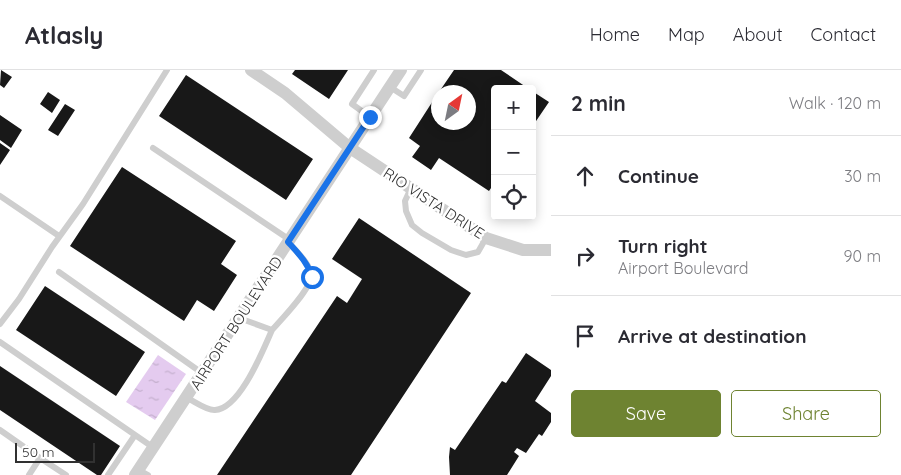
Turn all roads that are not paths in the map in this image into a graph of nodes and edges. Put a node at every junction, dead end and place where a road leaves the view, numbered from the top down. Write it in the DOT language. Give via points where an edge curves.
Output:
graph roads {
  1 [pos="168,70"];
  2 [pos="374,70"];
  3 [pos="401,70"];
  4 [pos="421,70"];
  5 [pos="254,71"];
  6 [pos="390,87"];
  7 [pos="370,117"];
  8 [pos="153,148"];
  9 [pos="350,148"];
  10 [pos="411,188"];
  11 [pos="0,196"];
  12 [pos="59,236"];
  13 [pos="486,238"];
  14 [pos="289,241"];
  15 [pos="551,250"];
  16 [pos="59,272"];
  17 [pos="239,318"];
  18 [pos="0,324"];
  19 [pos="272,330"];
  20 [pos="0,342"];
  21 [pos="202,373"];
  22 [pos="187,398"];
  23 [pos="0,430"];
  24 [pos="135,435"];
  25 [pos="154,448"];
  26 [pos="40,458"];
  27 [pos="141,473"];
  28 [pos="29,475"];
  29 [pos="66,475"];
  30 [pos="108,475"];
  1 -- 12 [label="lane"];
  2 -- 7 [label="lane" via="352,104"];
  3 -- 6 [label="street, AIRPORT BOULEVARD"];
  4 -- 6 [label="lane" via="404,96"];
  5 -- 9 [label="street, RIO VISTA DRIVE"];
  6 -- 7 [label="street, AIRPORT BOULEVARD"];
  7 -- 9 [label="street, AIRPORT BOULEVARD"];
  8 -- 14 [label="lane"];
  9 -- 10 [label="street, RIO VISTA DRIVE"];
  9 -- 14 [label="street, AIRPORT BOULEVARD"];
  10 -- 13 [label="street, RIO VISTA DRIVE"];
  10 -- 13 [label="lane" via="405,201 406,211 412,225 422,233 466,255 478,252"];
  11 -- 12 [label="lane"];
  12 -- 18 [label="lane"];
  13 -- 15 [label="street, RIO VISTA DRIVE" via="523,250"];
  14 -- 17 [label="street, AIRPORT BOULEVARD"];
  14 -- 19 [label="lane" via="310,269 312,277 306,290"];
  16 -- 21 [label="lane"];
  17 -- 19 [label="lane"];
  17 -- 21 [label="street, AIRPORT BOULEVARD"];
  19 -- 22 [label="lane" via="260,360 234,400 223,409 212,411"];
  20 -- 24 [label="lane"];
  21 -- 22 [label="street, AIRPORT BOULEVARD"];
  22 -- 25 [label="street, AIRPORT BOULEVARD"];
  23 -- 26 [label="lane"];
  24 -- 25 [label="lane"];
  24 -- 30 [label="lane"];
  25 -- 27 [label="street, AIRPORT BOULEVARD"];
  26 -- 28 [label="lane"];
  26 -- 29 [label="lane"];
}
